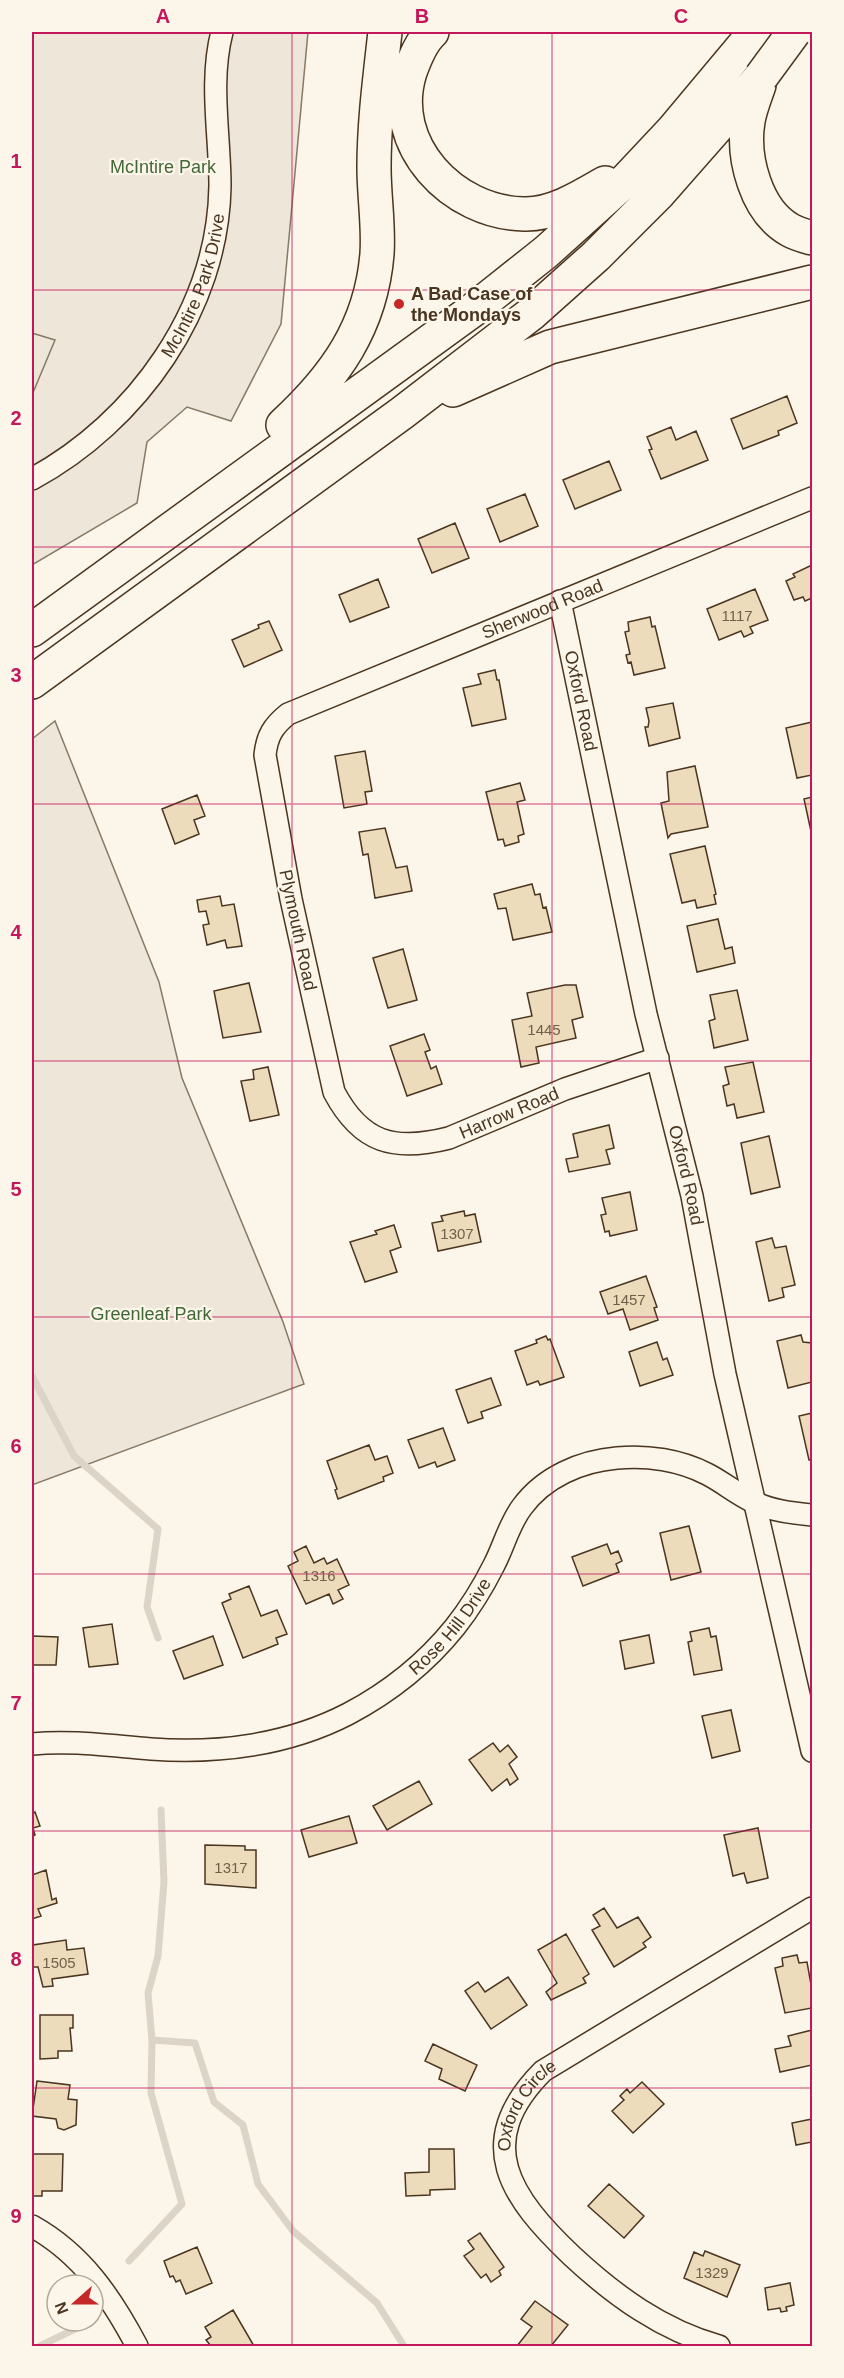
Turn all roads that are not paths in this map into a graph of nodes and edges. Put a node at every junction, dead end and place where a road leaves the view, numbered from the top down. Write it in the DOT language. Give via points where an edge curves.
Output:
graph roads {
  1 [pos="222,32"];
  2 [pos="385,32"];
  3 [pos="414,32"];
  4 [pos="432,32"];
  5 [pos="755,32"];
  6 [pos="794,32"];
  7 [pos="761,77"];
  8 [pos="408,81"];
  9 [pos="645,160"];
  10 [pos="813,238"];
  11 [pos="813,282"];
  12 [pos="402,412"];
  13 [pos="32,479"];
  14 [pos="813,498"];
  15 [pos="146,546"];
  16 [pos="560,600"];
  17 [pos="32,630"];
  18 [pos="32,682"];
  19 [pos="275,724"];
  20 [pos="658,1058"];
  21 [pos="359,1128"];
  22 [pos="755,1503"];
  23 [pos="813,1515"];
  24 [pos="32,1743"];
  25 [pos="813,1751"];
  26 [pos="813,1908"];
  27 [pos="32,2226"];
  28 [pos="137,2346"];
  29 [pos="719,2346"];
  1 -- 13 [label="street, McIntire Park Drive" via="215,67 220,188 204,277 164,358 137,395 70,455"];
  2 -- 15 [label="highway" via="374,167 377,252 372,291 362,323 317,391 228,477"];
  3 -- 8 [label="highway"];
  4 -- 8 [label="highway" via="415,56"];
  5 -- 9 [label="highway"];
  6 -- 7 [label="highway, bridge"];
  7 -- 10 [label="highway" via="748,122 748,159 756,188 770,211 789,230"];
  7 -- 12 [label="highway" via="658,194 596,256 531,314"];
  8 -- 9 [label="highway" via="405,106 409,127 434,174 472,203 498,212 526,214 550,210"];
  9 -- 15 [label="highway" via="546,252 473,310"];
  11 -- 12 [label="highway" via="549,347"];
  12 -- 18 [label="highway"];
  14 -- 16 [label="street, Sherwood Road"];
  15 -- 17 [label="highway"];
  16 -- 19 [label="street, Sherwood Road" via="288,714"];
  16 -- 20 [label="street, Oxford Road"];
  19 -- 21 [label="street, Plymouth Road" via="264,755 291,899 334,1092 344,1112"];
  20 -- 21 [label="street, Harrow Road" via="565,1089 429,1143 378,1141"];
  20 -- 22 [label="street, Oxford Road" via="692,1196 725,1374"];
  22 -- 23 [label="street, Rose Hill Drive" via="788,1513"];
  22 -- 24 [label="street, Rose Hill Drive" via="706,1473 677,1463 647,1457 587,1463 559,1474 538,1489 522,1508 479,1593 440,1643 385,1692 347,1714 274,1741 239,1748 196,1751"];
  22 -- 25 [label="street, Oxford Road"];
  26 -- 29 [label="street, Oxford Circle" via="543,2071 514,2108 507,2129 507,2167 516,2192 545,2230 604,2286 635,2309"];
  27 -- 28 [label="street" via="68,2251 93,2276"];
}
